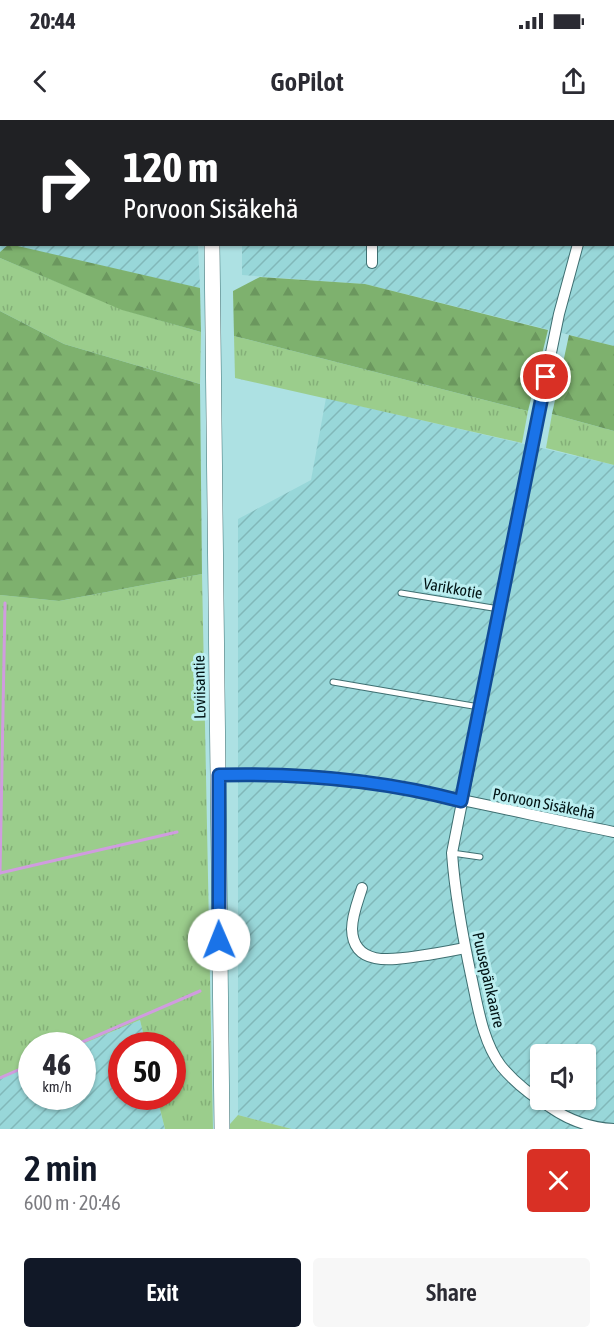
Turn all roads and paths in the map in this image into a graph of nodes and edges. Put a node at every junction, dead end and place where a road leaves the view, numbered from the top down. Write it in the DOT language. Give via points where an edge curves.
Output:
graph roads {
  1 [pos="212,246"];
  2 [pos="372,246"];
  3 [pos="577,246"];
  4 [pos="372,263"];
  5 [pos="401,593"];
  6 [pos="499,609"];
  7 [pos="333,682"];
  8 [pos="479,707"];
  9 [pos="219,775"];
  10 [pos="461,801"];
  11 [pos="614,832"];
  12 [pos="452,853"];
  13 [pos="480,857"];
  14 [pos="362,888"];
  15 [pos="465,948"];
  16 [pos="591,1128"];
  17 [pos="222,1129"];
  18 [pos="614,1129"];
  1 -- 9 [label="main road, Loviisantie"];
  2 -- 4 [label="street"];
  3 -- 6 [label="street, Puusepänkaarre" via="559,314"];
  5 -- 6 [label="lane, Varikkotie"];
  6 -- 8 [label="street, Puusepänkaarre"];
  7 -- 8 [label="lane"];
  8 -- 10 [label="street, Puusepänkaarre"];
  9 -- 10 [label="street, Porvoon Sisäkehä" via="323,777"];
  9 -- 17 [label="main road, Loviisantie"];
  10 -- 11 [label="street, Porvoon Sisäkehä"];
  10 -- 12 [label="street, Puusepänkaarre"];
  12 -- 13 [label="lane"];
  12 -- 15 [label="street, Puusepänkaarre"];
  14 -- 15 [label="street" via="352,931 358,948 367,956 390,960"];
  15 -- 16 [label="street, Puusepänkaarre" via="482,1025 500,1064 529,1094"];
  16 -- 18 [label="street, Puusepänkaarre"];
}
